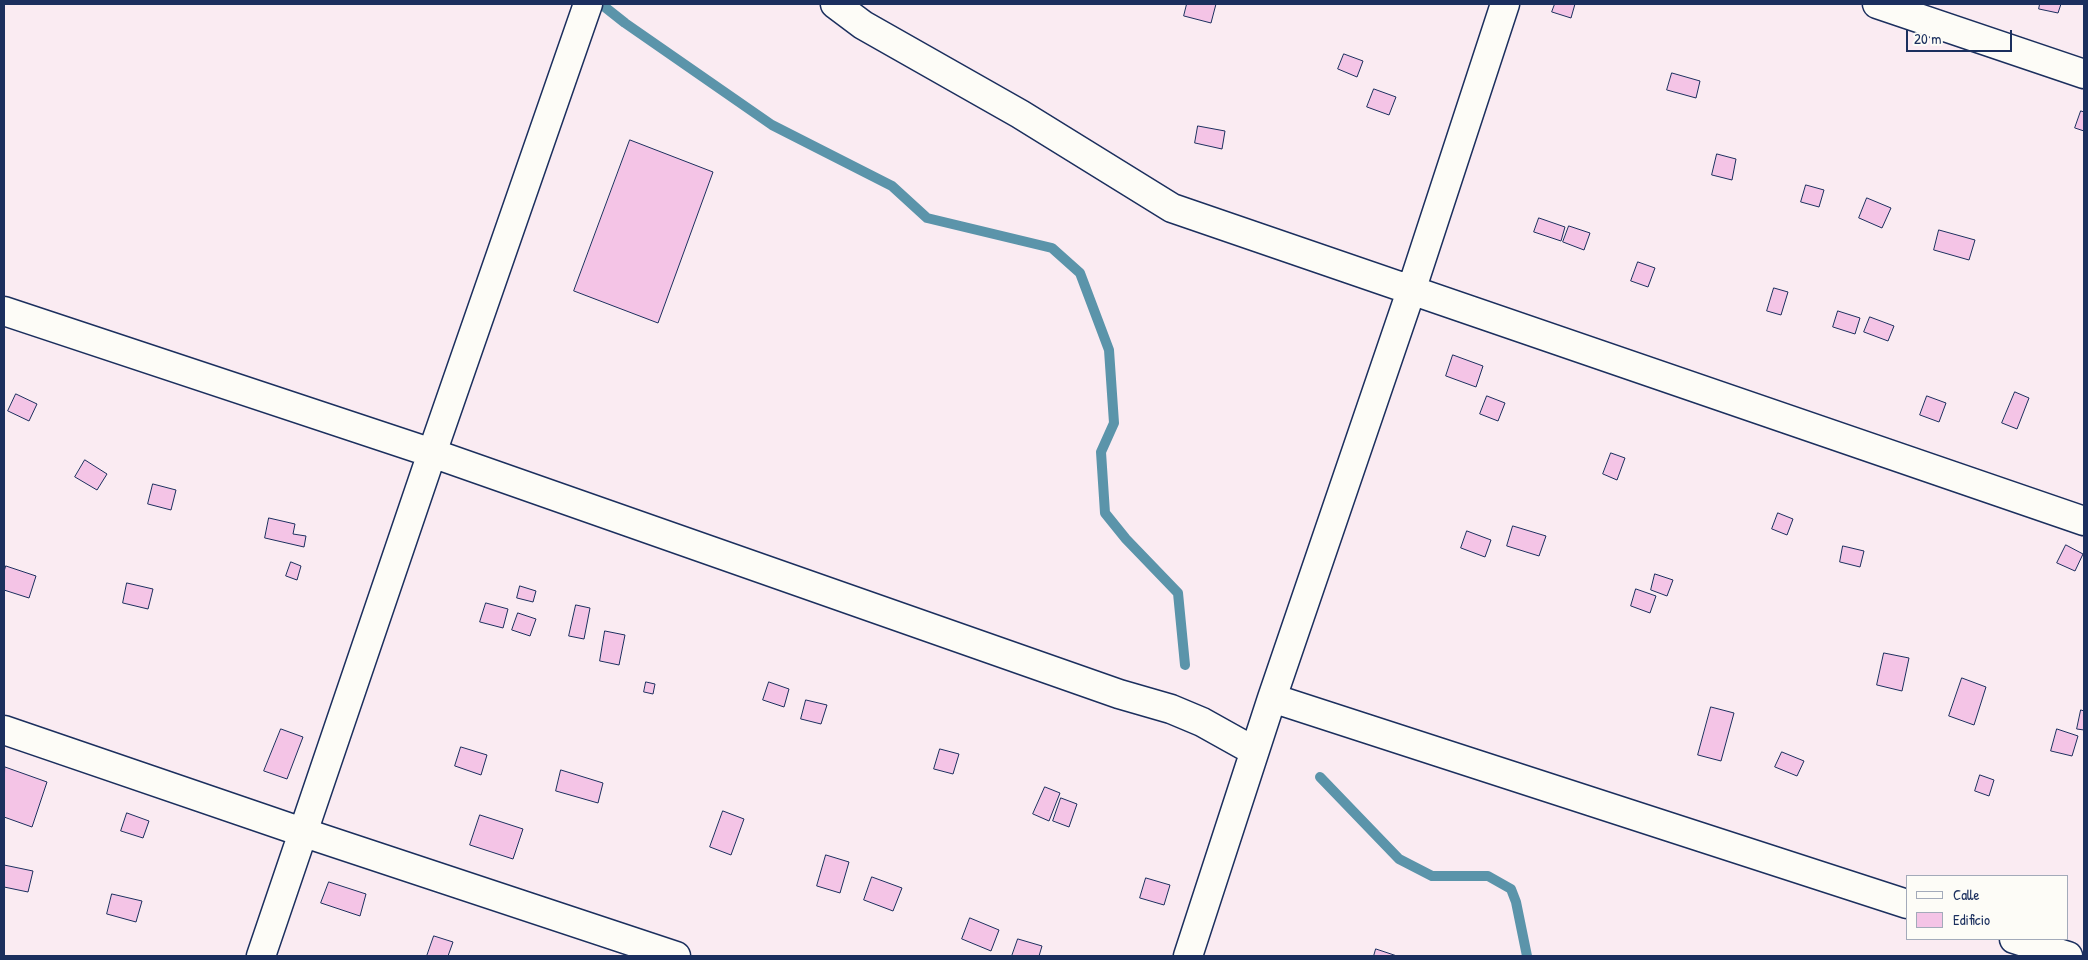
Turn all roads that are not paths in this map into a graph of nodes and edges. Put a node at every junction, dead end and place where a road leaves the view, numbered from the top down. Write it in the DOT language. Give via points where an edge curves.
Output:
graph roads {
  1 [pos="588,4"];
  2 [pos="835,4"];
  3 [pos="1505,4"];
  4 [pos="1877,4"];
  5 [pos="2084,74"];
  6 [pos="1411,291"];
  7 [pos="4,312"];
  8 [pos="432,453"];
  9 [pos="2084,521"];
  10 [pos="1272,698"];
  11 [pos="4,730"];
  12 [pos="1254,751"];
  13 [pos="305,833"];
  14 [pos="1906,904"];
  15 [pos="2017,940"];
  16 [pos="261,956"];
  17 [pos="676,956"];
  18 [pos="1188,956"];
  19 [pos="2068,956"];
  1 -- 8 [label="street"];
  2 -- 6 [label="street" via="863,25 1020,114 1172,208"];
  3 -- 6 [label="street"];
  4 -- 5 [label="street"];
  6 -- 9 [label="street"];
  6 -- 10 [label="street"];
  7 -- 8 [label="street"];
  8 -- 12 [label="street" via="1171,709"];
  8 -- 13 [label="street"];
  10 -- 12 [label="street"];
  10 -- 14 [label="street"];
  11 -- 13 [label="street"];
  12 -- 18 [label="street"];
  13 -- 16 [label="street"];
  13 -- 17 [label="street"];
  15 -- 19 [label="street"];
}
